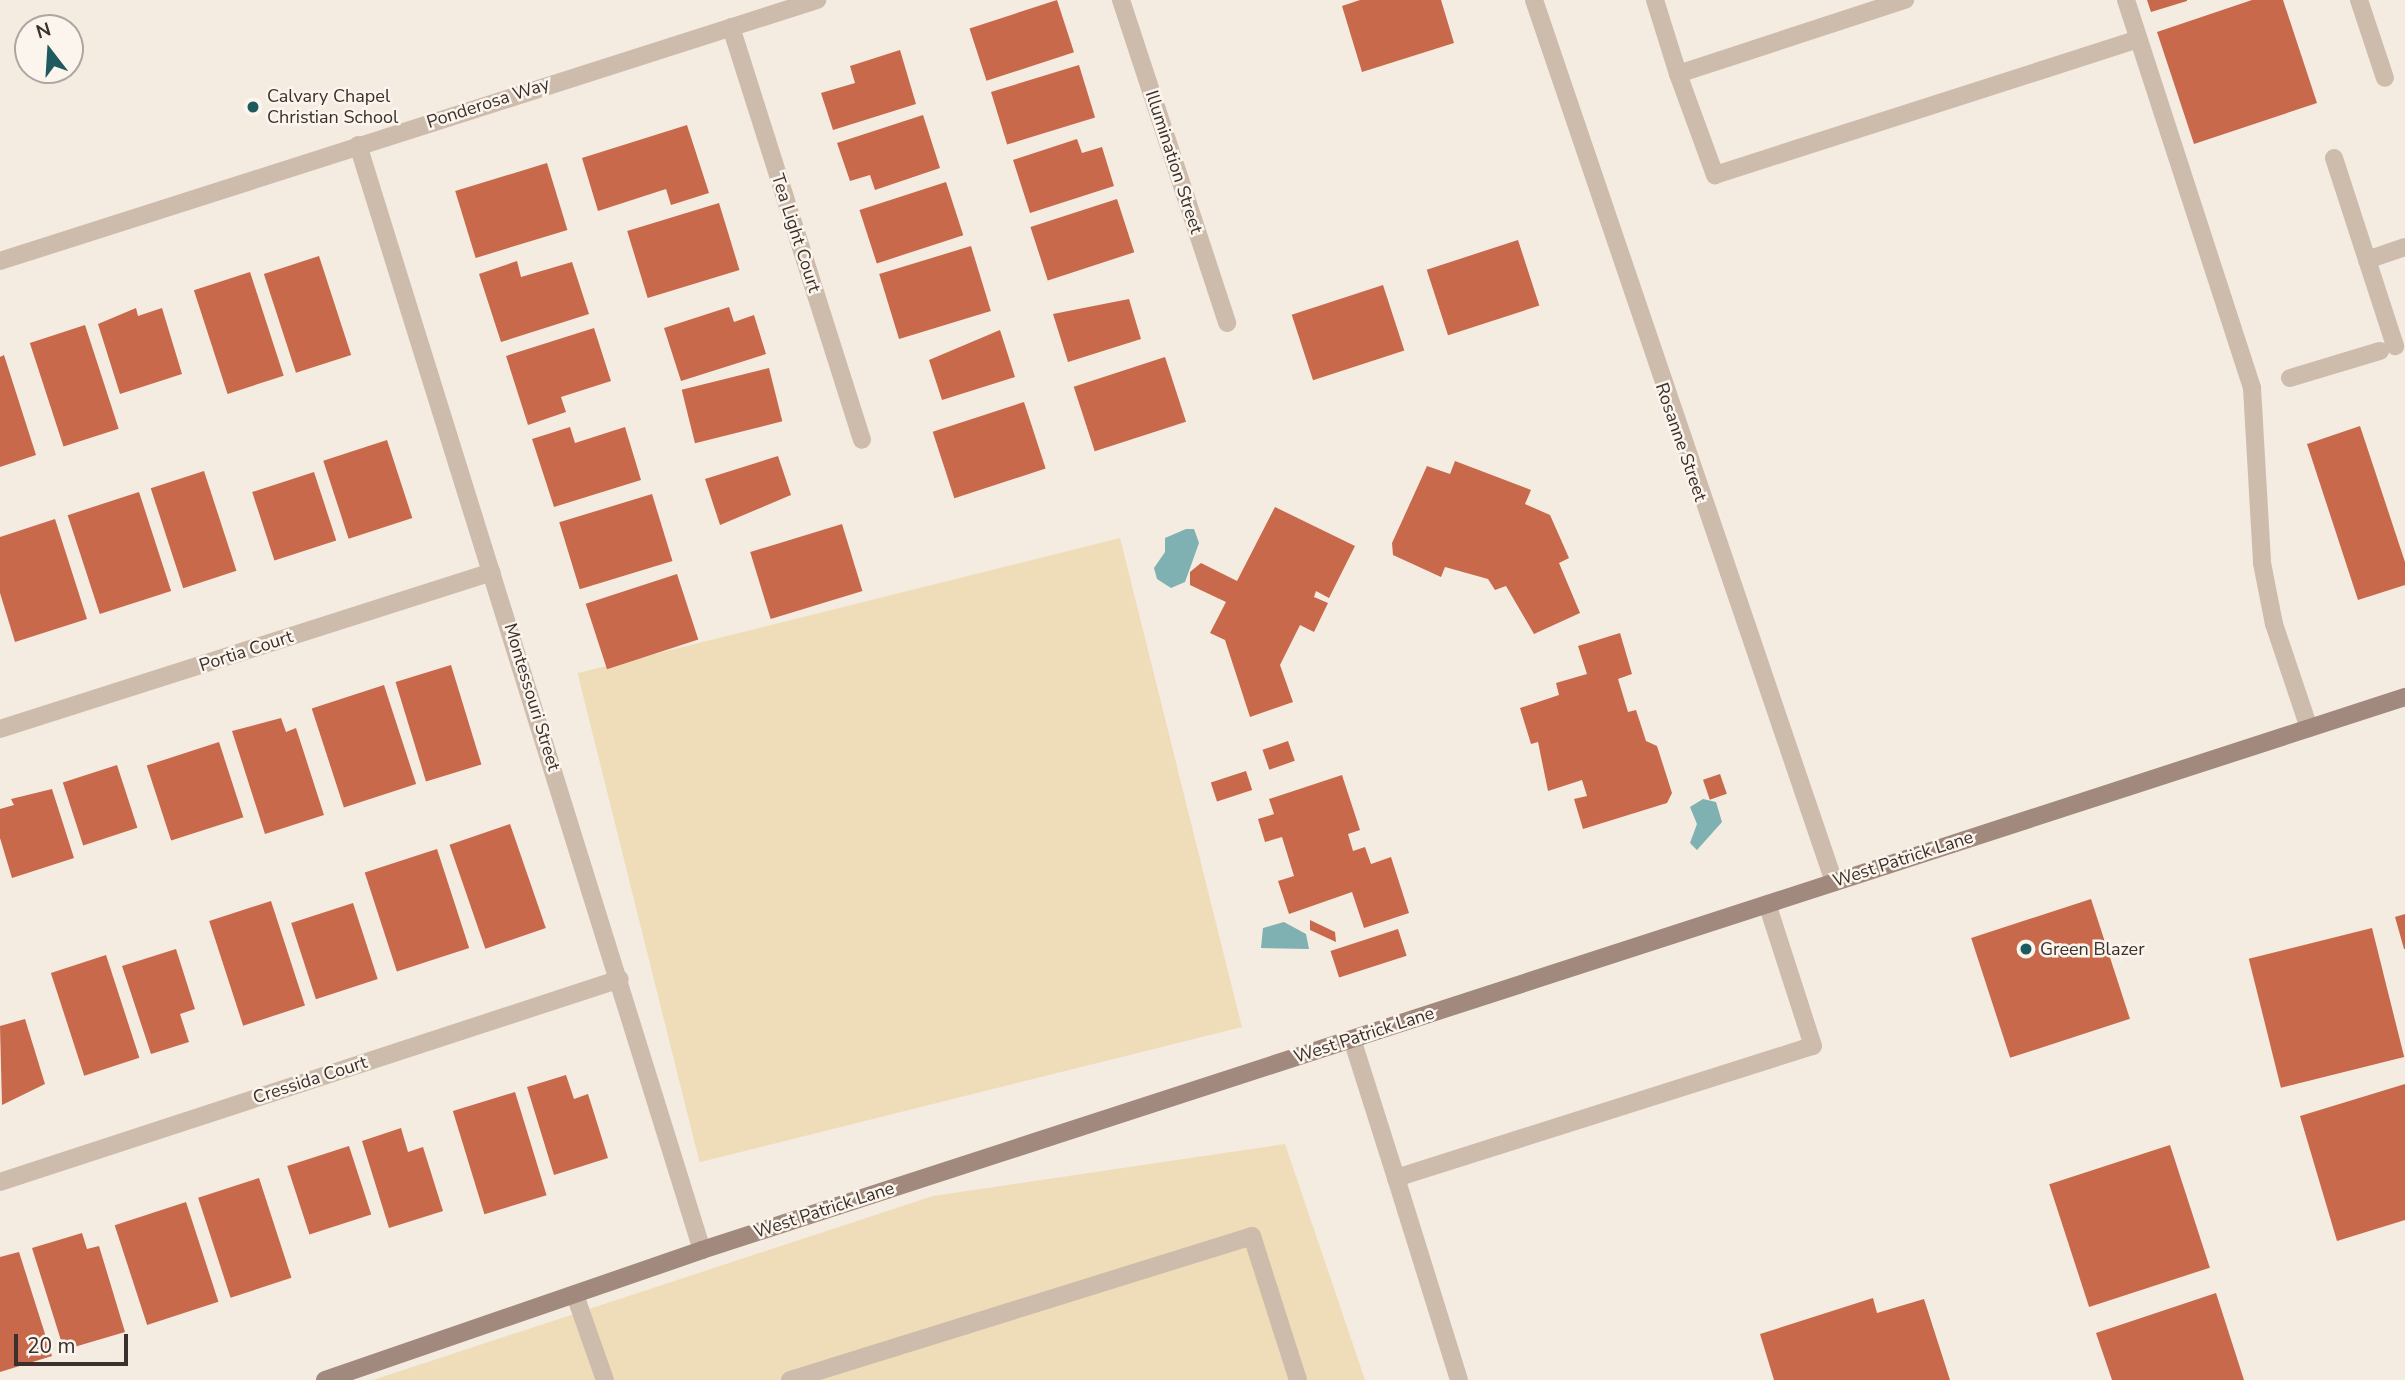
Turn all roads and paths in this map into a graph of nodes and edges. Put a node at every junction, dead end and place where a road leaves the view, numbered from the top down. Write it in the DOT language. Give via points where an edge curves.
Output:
graph roads {
  1 [pos="817,0"];
  2 [pos="1121,0"];
  3 [pos="1534,0"];
  4 [pos="1655,0"];
  5 [pos="1905,0"];
  6 [pos="2126,0"];
  7 [pos="2359,0"];
  8 [pos="731,27"];
  9 [pos="2138,39"];
  10 [pos="1678,74"];
  11 [pos="2385,78"];
  12 [pos="358,145"];
  13 [pos="2334,158"];
  14 [pos="2405,247"];
  15 [pos="2367,260"];
  16 [pos="0,261"];
  17 [pos="1227,323"];
  18 [pos="2290,378"];
  19 [pos="862,440"];
  20 [pos="492,572"];
  21 [pos="2405,697"];
  22 [pos="2309,728"];
  23 [pos="0,729"];
  24 [pos="1834,882"];
  25 [pos="1767,904"];
  26 [pos="620,979"];
  27 [pos="1352,1039"];
  28 [pos="1396,1178"];
  29 [pos="0,1182"];
  30 [pos="702,1250"];
  31 [pos="575,1295"];
  32 [pos="325,1380"];
  33 [pos="605,1380"];
  34 [pos="790,1380"];
  35 [pos="1298,1380"];
  36 [pos="1459,1380"];
  1 -- 8 [label="street, Ponderosa Way"];
  2 -- 17 [label="street, Illumination Street"];
  3 -- 24 [label="street, Rosanne Street"];
  4 -- 10 [label="street"];
  5 -- 10 [label="street"];
  6 -- 9 [label="street"];
  7 -- 11 [label="street"];
  8 -- 12 [label="street, Ponderosa Way"];
  8 -- 19 [label="street, Tea Light Court"];
  9 -- 10 [label="street" via="1715,175"];
  9 -- 22 [label="street" via="2252,388 2262,563 2274,624"];
  12 -- 16 [label="street, Ponderosa Way"];
  12 -- 20 [label="street, Montessouri Street"];
  13 -- 15 [label="street"];
  14 -- 15 [label="street"];
  15 -- 18 [label="street" via="2388,348"];
  20 -- 23 [label="street, Portia Court"];
  20 -- 26 [label="street, Montessouri Street"];
  21 -- 22 [label="street, West Patrick Lane"];
  22 -- 24 [label="street, West Patrick Lane"];
  24 -- 25 [label="street, West Patrick Lane"];
  25 -- 27 [label="street, West Patrick Lane"];
  25 -- 28 [label="street" via="1813,1046"];
  26 -- 29 [label="street, Cressida Court"];
  26 -- 30 [label="street, Montessouri Street"];
  27 -- 28 [label="street"];
  27 -- 30 [label="street, West Patrick Lane"];
  28 -- 36 [label="street"];
  30 -- 31 [label="street, West Patrick Lane"];
  31 -- 32 [label="street, West Patrick Lane"];
  31 -- 33 [label="street"];
  34 -- 35 [label="street" via="1252,1236"];
}
